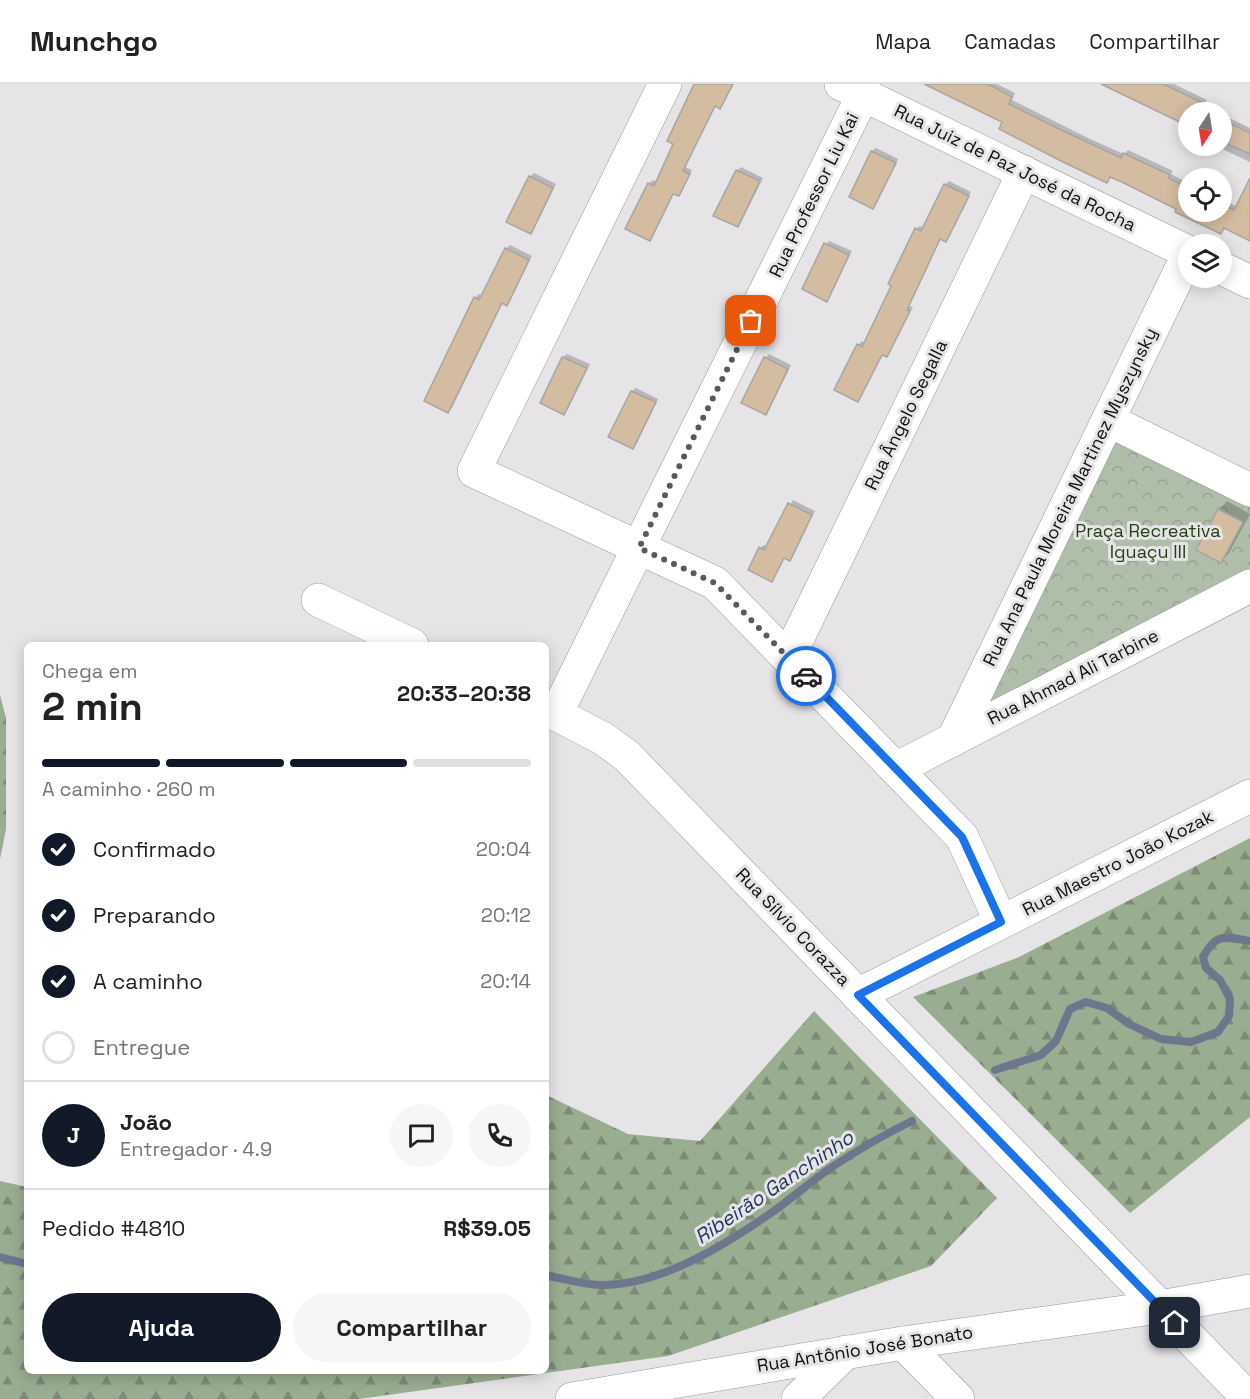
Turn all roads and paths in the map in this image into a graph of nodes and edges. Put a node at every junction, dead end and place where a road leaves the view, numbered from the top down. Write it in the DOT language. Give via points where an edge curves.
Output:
graph roads {
  1 [pos="665,84"];
  2 [pos="852,89"];
  3 [pos="1024,172"];
  4 [pos="1178,248"];
  5 [pos="1232,273"];
  6 [pos="1178,274"];
  7 [pos="1250,282"];
  8 [pos="1108,420"];
  9 [pos="1250,490"];
  10 [pos="639,548"];
  11 [pos="1250,586"];
  12 [pos="318,600"];
  13 [pos="406,642"];
  14 [pos="788,658"];
  15 [pos="551,712"];
  16 [pos="953,740"];
  17 [pos="896,769"];
  18 [pos="1250,796"];
  19 [pos="1001,922"];
  20 [pos="858,995"];
  21 [pos="1250,1291"];
  22 [pos="1250,1297"];
  23 [pos="1160,1307"];
  24 [pos="903,1343"];
  25 [pos="846,1352"];
  26 [pos="572,1399"];
  27 [pos="798,1399"];
  28 [pos="958,1399"];
  29 [pos="1249,1399"];
  1 -- 10 [label="street" via="474,471"];
  2 -- 3 [label="street, Rua Juiz de Paz José da Rocha"];
  2 -- 10 [label="street, Rua Professor Liu Kai"];
  3 -- 4 [label="street, Rua Juiz de Paz José da Rocha"];
  3 -- 14 [label="street, Rua Ângelo Segalla"];
  5 -- 7 [label="street"];
  6 -- 8 [label="street, Rua Ana Paula Moreira Martinez Myszynsky"];
  8 -- 9 [label="street"];
  8 -- 16 [label="street, Rua Ana Paula Moreira Martinez Myszynsky"];
  10 -- 14 [label="street" via="715,583"];
  10 -- 15 [label="street, Rua Professor Liu Kai"];
  11 -- 16 [label="street, Rua Ahmad Ali Tarbine"];
  12 -- 13 [label="street"];
  14 -- 17 [label="street"];
  15 -- 20 [label="street, Rua Sílvio Corazza" via="602,738 627,756"];
  16 -- 17 [label="street, Rua Ahmad Ali Tarbine"];
  17 -- 19 [label="street" via="962,837"];
  18 -- 19 [label="street, Rua Maestro João Kozak"];
  19 -- 20 [label="street, Rua Maestro João Kozak"];
  20 -- 23 [label="street, Rua Sílvio Corazza"];
  21 -- 23 [label="street, Rua Antônio José Bonato"];
  22 -- 23 [label="street, Rua Antônio José Bonato" via="1199,1317 1181,1316"];
  23 -- 24 [label="street, Rua Antônio José Bonato"];
  23 -- 29 [label="street, Rua Sílvio Corazza"];
  24 -- 25 [label="street, Rua Antônio José Bonato"];
  24 -- 28 [label="street"];
  25 -- 26 [label="street, Rua Antônio José Bonato"];
  25 -- 27 [label="street"];
}
